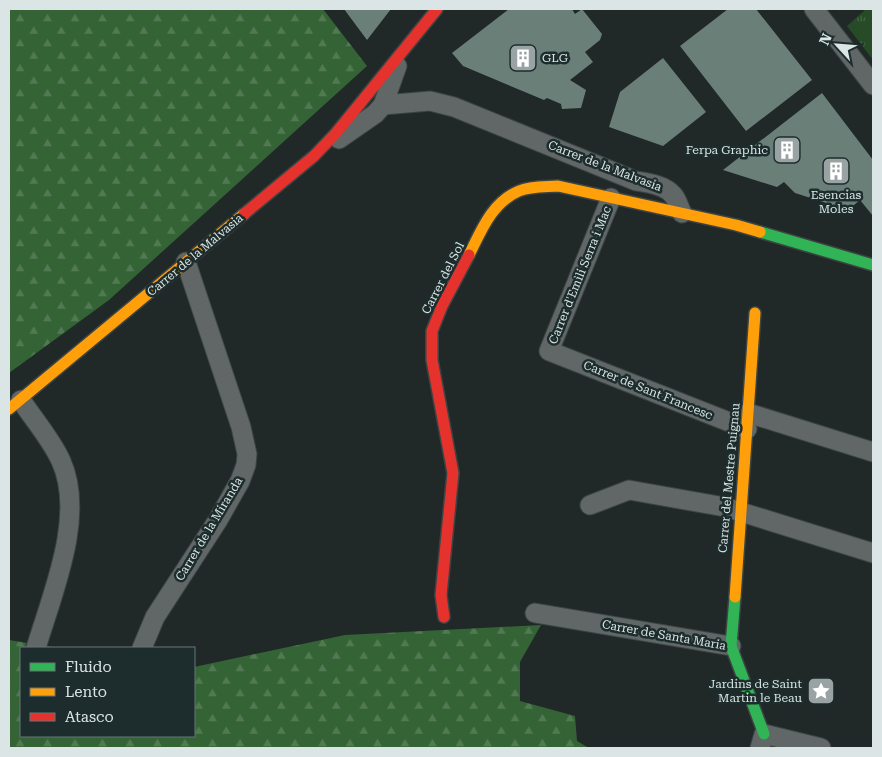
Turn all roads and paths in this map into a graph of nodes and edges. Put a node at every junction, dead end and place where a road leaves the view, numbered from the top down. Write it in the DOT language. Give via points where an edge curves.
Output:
graph roads {
  1 [pos="437,9"];
  2 [pos="814,9"];
  3 [pos="401,55"];
  4 [pos="873,85"];
  5 [pos="383,105"];
  6 [pos="314,156"];
  7 [pos="611,198"];
  8 [pos="682,213"];
  9 [pos="186,262"];
  10 [pos="873,265"];
  11 [pos="755,313"];
  12 [pos="549,351"];
  13 [pos="15,405"];
  14 [pos="747,421"];
  15 [pos="873,452"];
  16 [pos="590,505"];
  17 [pos="739,511"];
  18 [pos="873,552"];
  19 [pos="535,613"];
  20 [pos="444,617"];
  21 [pos="731,646"];
  22 [pos="36,647"];
  23 [pos="142,647"];
  24 [pos="762,741"];
  25 [pos="821,748"];
  1 -- 3 [label="street"];
  2 -- 4 [label="street"];
  3 -- 5 [label="street, Carrer de la Malvasia"];
  3 -- 6 [label="street"];
  5 -- 6 [label="street, Carrer de la Malvasia" via="362,124"];
  5 -- 8 [label="street, Carrer de la Malvasia" via="430,101 454,107 636,181 666,189"];
  6 -- 9 [label="street, Carrer de la Malvasia"];
  7 -- 8 [label="street, Carrer del Sol"];
  7 -- 12 [label="street, Carrer d'Emili Serra i Mac"];
  7 -- 20 [label="street, Carrer del Sol" via="558,186 527,188 511,196 488,219 436,318 432,331 432,360 453,473 441,596"];
  8 -- 10 [label="street" via="736,225"];
  9 -- 13 [label="street, Carrer de la Malvasia"];
  9 -- 23 [label="street, Carrer de la Miranda" via="241,427 247,454 246,466 218,520 155,617"];
  11 -- 14 [label="street, Carrer del Mestre Puignau"];
  12 -- 14 [label="street, Carrer de Sant Francesc"];
  13 -- 22 [label="street" via="52,444 66,477 70,501 63,557"];
  14 -- 15 [label="street, Carrer de Sant Francesc"];
  14 -- 17 [label="street, Carrer del Mestre Puignau"];
  16 -- 17 [label="street" via="629,490"];
  17 -- 18 [label="street"];
  17 -- 21 [label="street, Carrer del Mestre Puignau"];
  19 -- 21 [label="street, Carrer de Santa Maria"];
  21 -- 24 [label="street, Carrer de Santa Maria"];
  24 -- 25 [label="street, Carrer de Santa Maria"];
}
